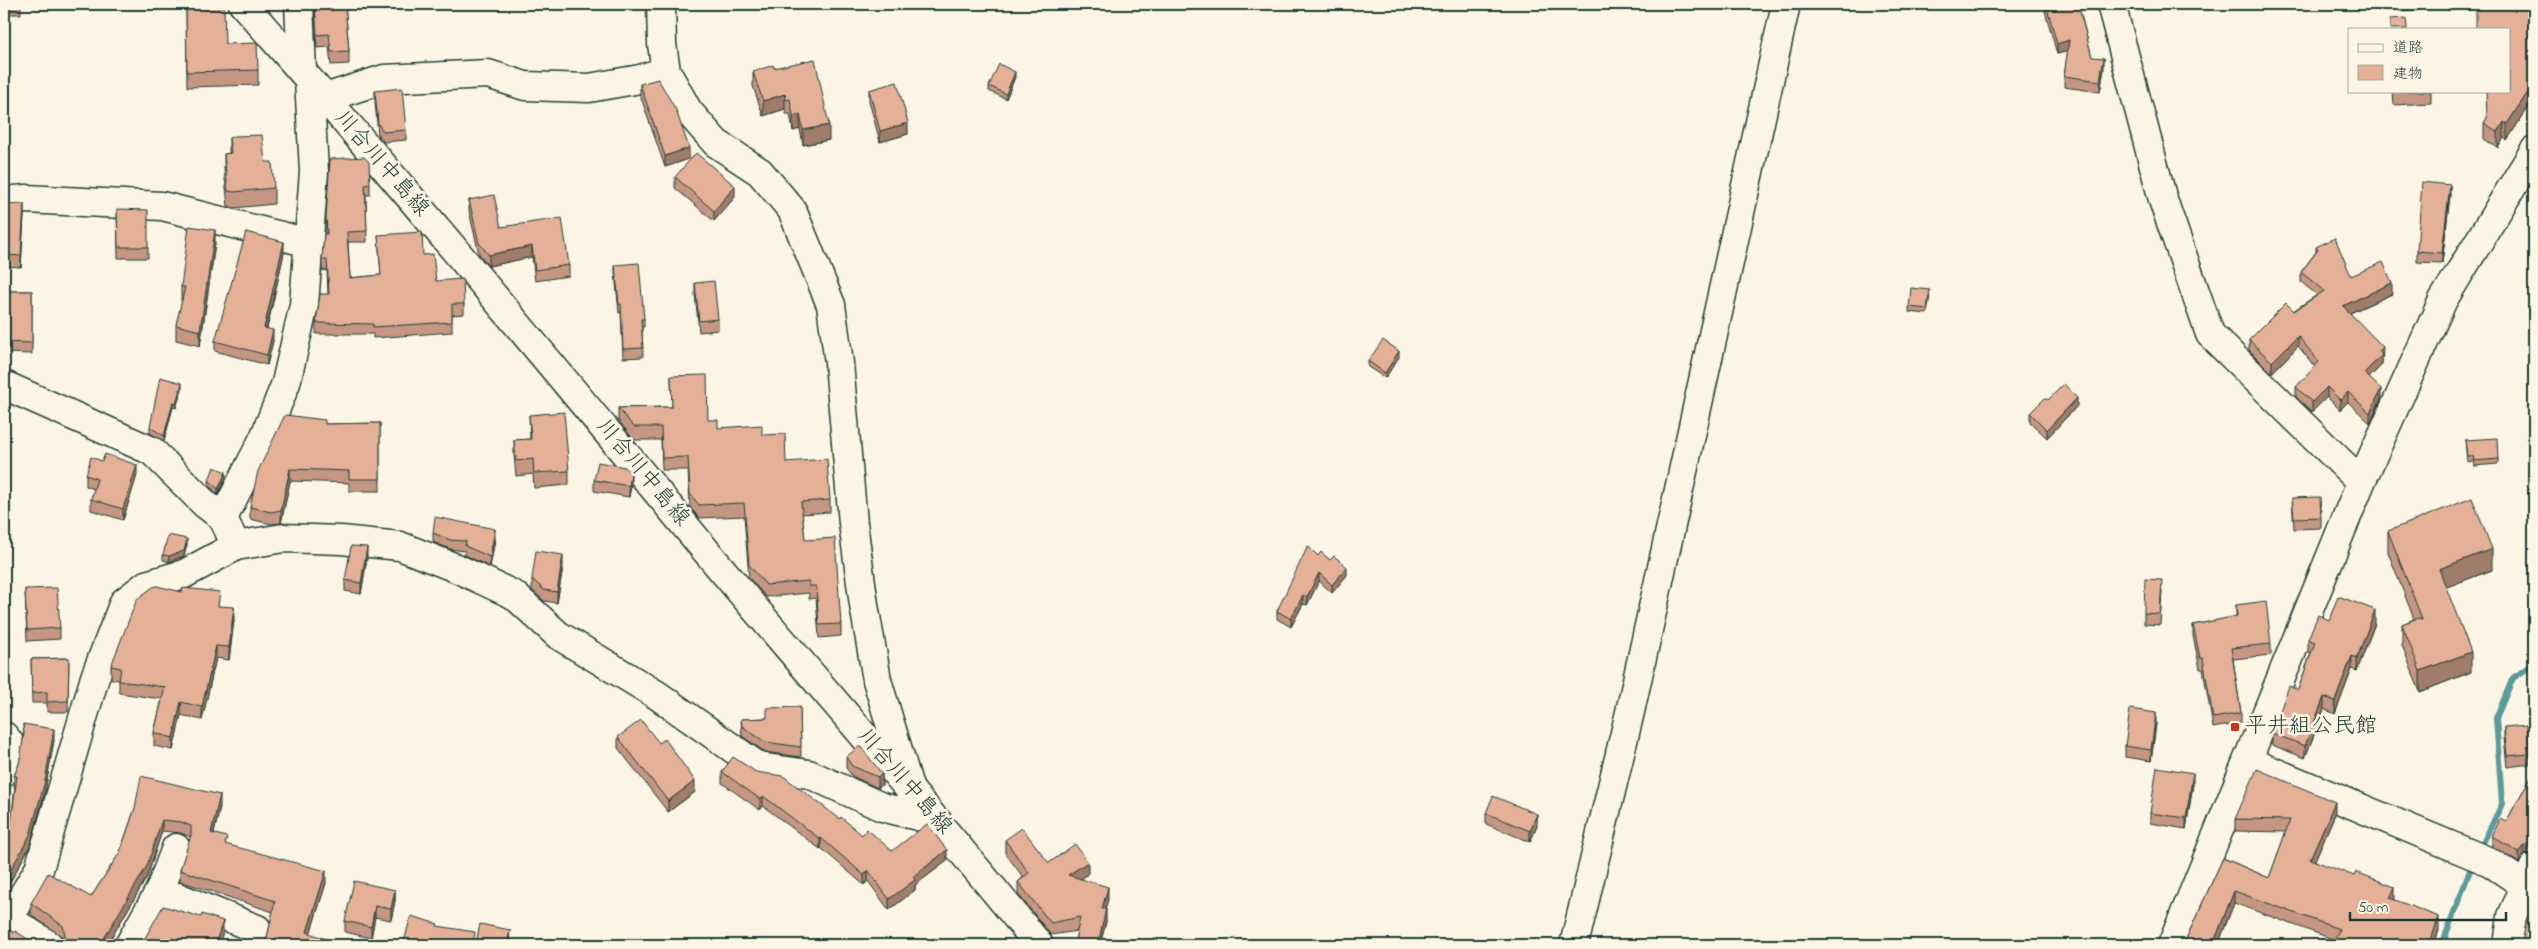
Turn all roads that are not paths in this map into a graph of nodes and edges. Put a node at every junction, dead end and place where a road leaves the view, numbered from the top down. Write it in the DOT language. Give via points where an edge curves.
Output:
graph roads {
  1 [pos="243,4"];
  2 [pos="299,4"];
  3 [pos="661,4"];
  4 [pos="1786,4"];
  5 [pos="2110,4"];
  6 [pos="666,71"];
  7 [pos="312,83"];
  8 [pos="2534,151"];
  9 [pos="4,201"];
  10 [pos="309,243"];
  11 [pos="4,385"];
  12 [pos="2361,482"];
  13 [pos="223,518"];
  14 [pos="236,546"];
  15 [pos="4,736"];
  16 [pos="2248,761"];
  17 [pos="4,772"];
  18 [pos="911,791"];
  19 [pos="937,821"];
  20 [pos="176,848"];
  21 [pos="2531,878"];
  22 [pos="160,890"];
  23 [pos="6,917"];
  24 [pos="49,945"];
  25 [pos="129,945"];
  26 [pos="252,945"];
  27 [pos="1039,945"];
  28 [pos="1574,945"];
  29 [pos="2172,945"];
  30 [pos="2508,945"];
  1 -- 7 [label="street, 川合川中島線"];
  2 -- 7 [label="street"];
  3 -- 6 [label="street"];
  4 -- 28 [label="street" via="1632,702"];
  5 -- 12 [label="street" via="2163,200 2210,334"];
  6 -- 7 [label="street" via="589,88 525,86 488,74"];
  6 -- 18 [label="street" via="688,111 716,143 760,172 792,210 831,305 853,523 866,615 877,680"];
  7 -- 10 [label="street" via="314,171"];
  7 -- 18 [label="street, 川合川中島線" via="505,307 708,553"];
  8 -- 12 [label="street" via="2443,300"];
  9 -- 10 [label="street" via="162,206"];
  10 -- 13 [label="street" via="304,305 286,382 264,438"];
  11 -- 13 [label="street" via="152,451"];
  12 -- 16 [label="street"];
  13 -- 14 [label="street"];
  14 -- 19 [label="street" via="283,538 400,546 514,595 558,635 657,695 759,767 809,774 882,807"];
  14 -- 23 [label="street" via="184,574 146,585 124,602 95,677 39,869"];
  15 -- 17 [label="street" via="8,742"];
  16 -- 21 [label="street"];
  16 -- 29 [label="street"];
  18 -- 19 [label="street, 川合川中島線"];
  19 -- 27 [label="street, 川合川中島線"];
  20 -- 22 [label="street"];
  21 -- 30 [label="street" via="2512,916"];
  22 -- 25 [label="street"];
  22 -- 26 [label="street" via="257,929"];
  23 -- 24 [label="street"];
}
